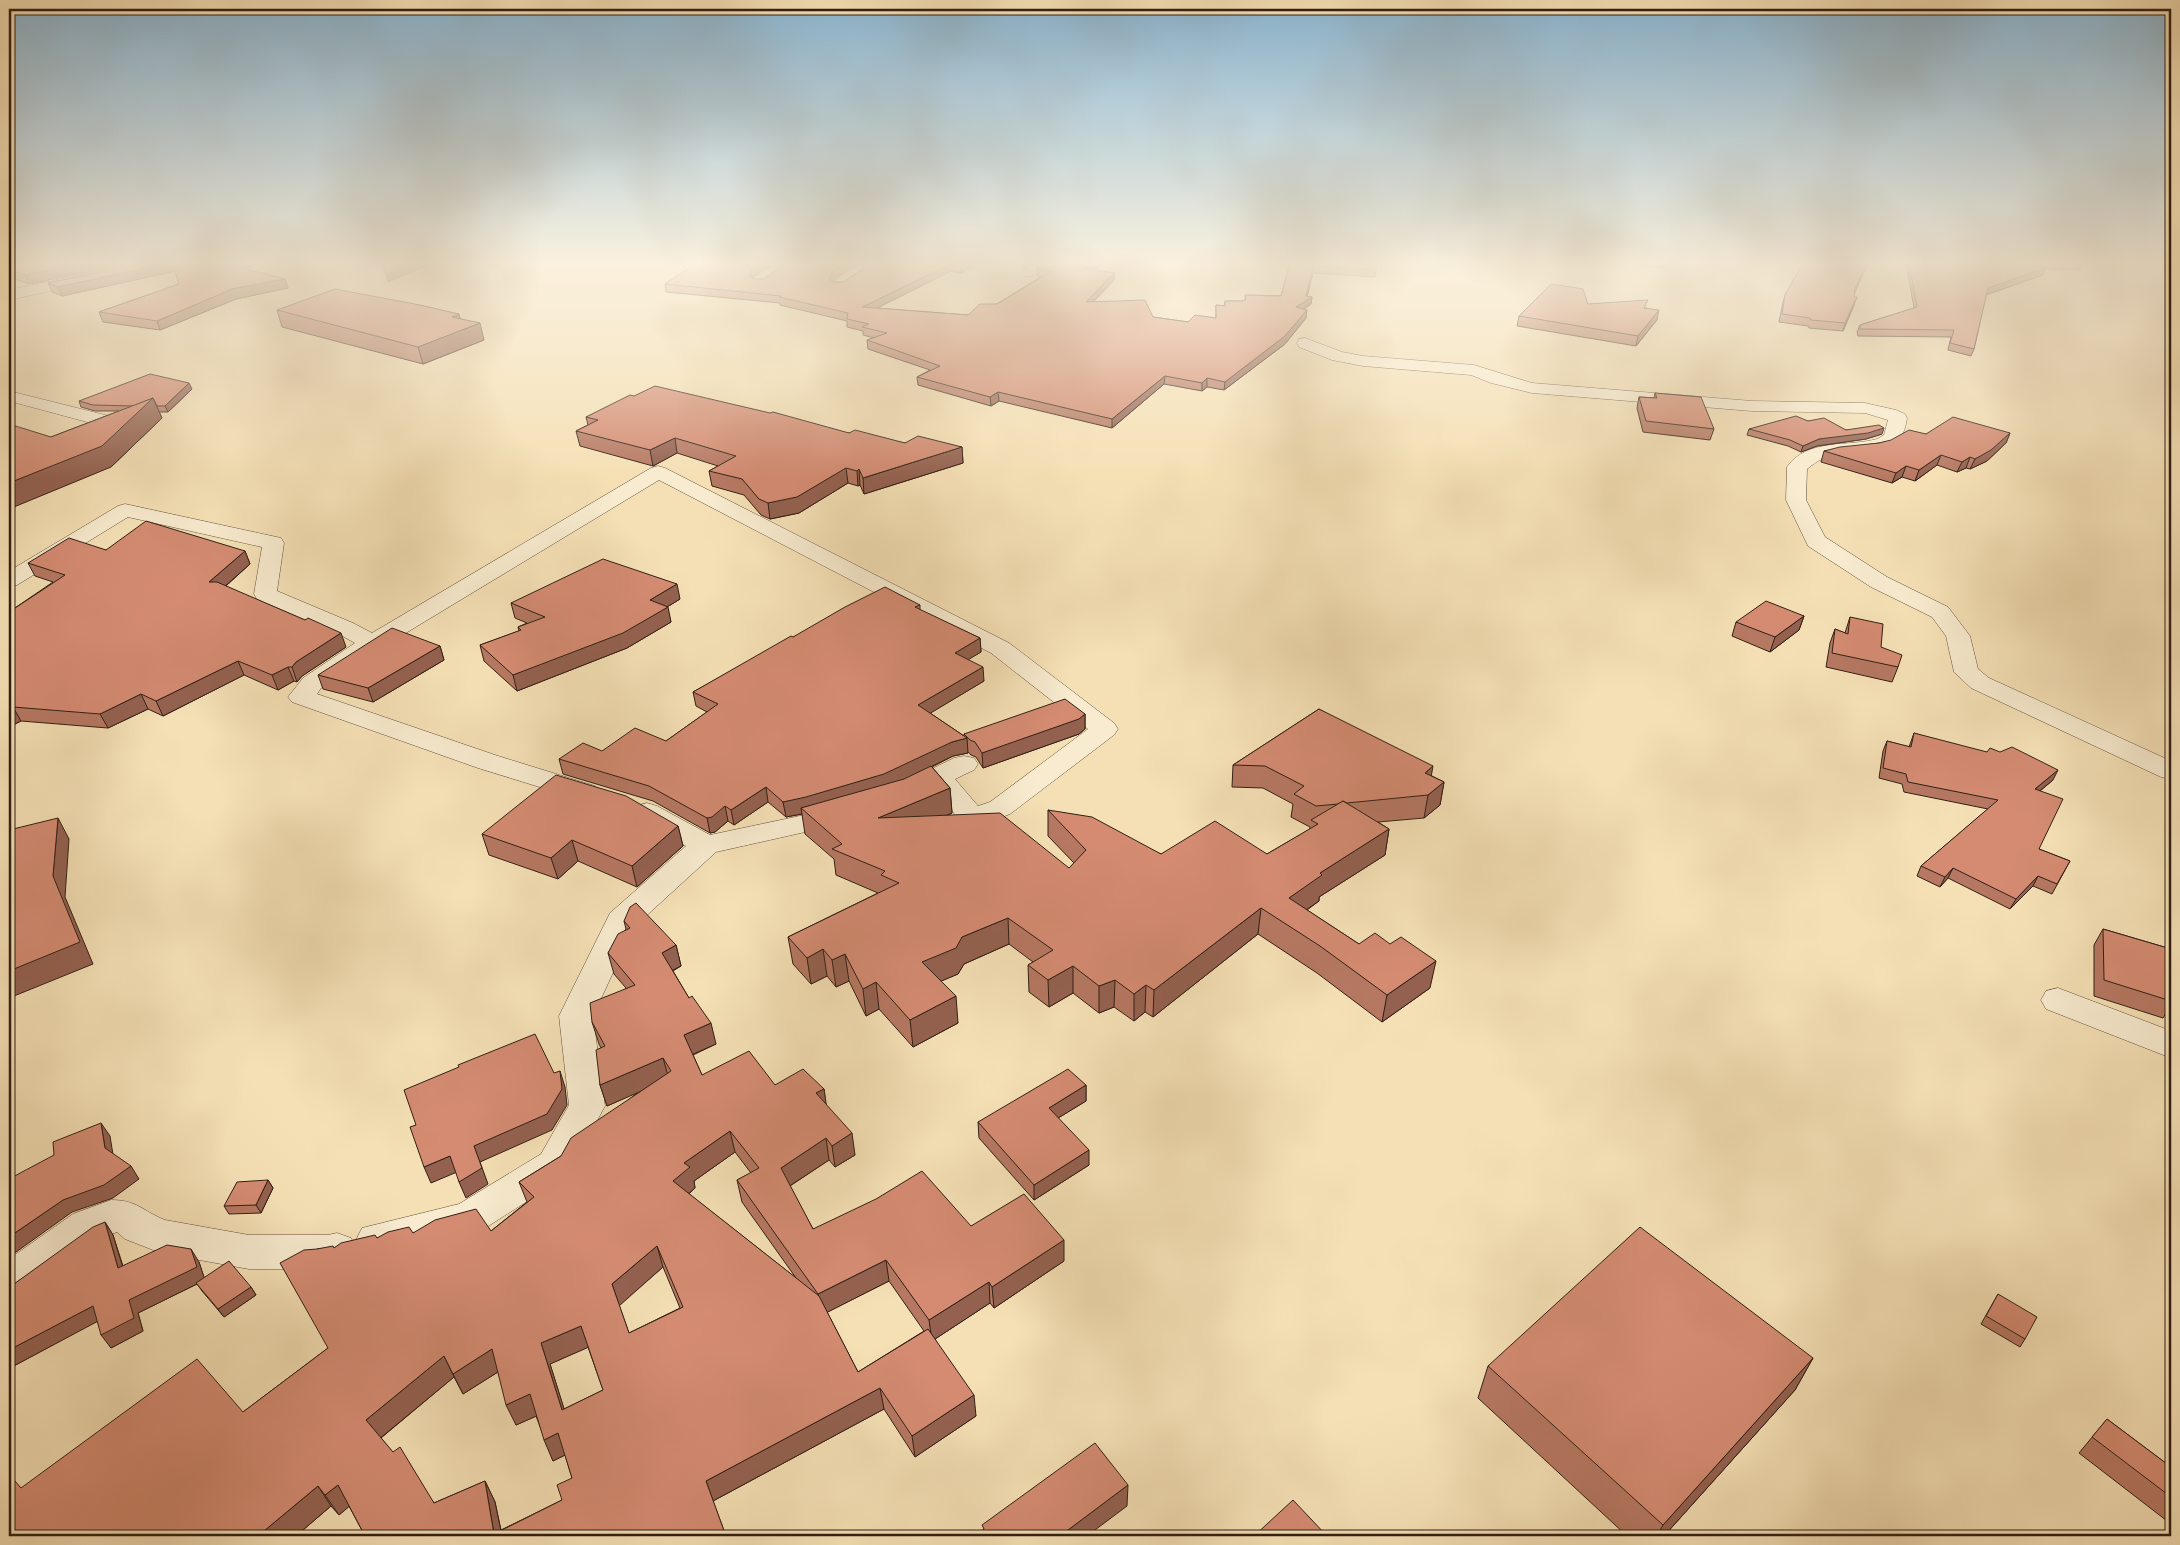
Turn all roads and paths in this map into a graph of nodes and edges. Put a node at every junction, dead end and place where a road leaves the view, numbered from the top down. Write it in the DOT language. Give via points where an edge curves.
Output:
graph roads {
  1 [pos="1305,343"];
  2 [pos="9,396"];
  3 [pos="102,420"];
  4 [pos="9,580"];
  5 [pos="372,643"];
  6 [pos="964,764"];
  7 [pos="2171,771"];
  8 [pos="939,777"];
  9 [pos="887,800"];
  10 [pos="859,808"];
  11 [pos="706,845"];
  12 [pos="2058,1000"];
  13 [pos="2171,1045"];
  14 [pos="9,1282"];
  1 -- 7 [label="street" via="1346,358 1474,370 1532,388 1752,406 1865,408 1890,414 1898,418 1896,430 1889,440 1866,448 1818,453 1797,467 1796,500 1816,541 1879,582 1940,612 1958,636 1966,672 1980,683"];
  2 -- 3 [label="street"];
  4 -- 5 [label="street" via="125,510 273,543 265,594"];
  5 -- 8 [label="street" via="658,472 1000,648 1105,729 1000,808 973,818"];
  5 -- 11 [label="street" via="312,683 301,697 488,762 642,809"];
  6 -- 8 [label="street"];
  8 -- 9 [label="street"];
  10 -- 11 [label="street" via="813,822"];
  11 -- 14 [label="street" via="621,921 576,1016 587,1106 554,1165 468,1218 328,1252 249,1252 161,1236 125,1216 111,1216 87,1226"];
  12 -- 13 [label="street"];
}
